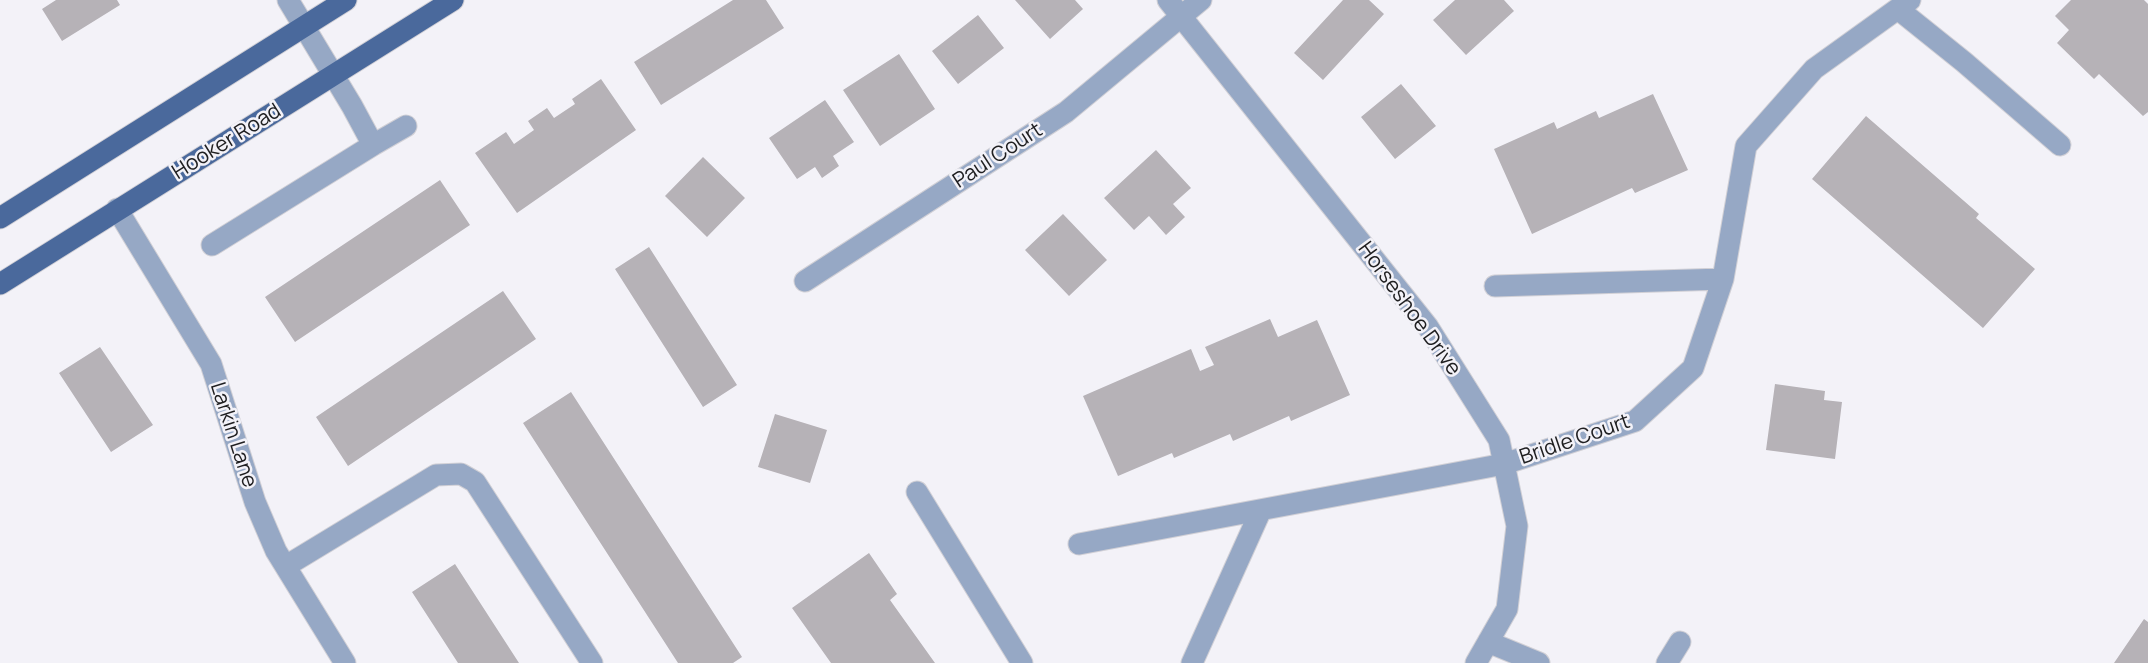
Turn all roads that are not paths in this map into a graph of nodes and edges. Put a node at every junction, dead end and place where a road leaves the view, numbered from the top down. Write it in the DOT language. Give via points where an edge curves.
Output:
graph roads {
  1 [pos="288,0"];
  2 [pos="346,0"];
  3 [pos="453,0"];
  4 [pos="1168,0"];
  5 [pos="1201,0"];
  6 [pos="1904,5"];
  7 [pos="1182,17"];
  8 [pos="304,26"];
  9 [pos="333,76"];
  10 [pos="406,126"];
  11 [pos="373,145"];
  12 [pos="2060,145"];
  13 [pos="117,209"];
  14 [pos="0,218"];
  15 [pos="212,245"];
  16 [pos="1723,279"];
  17 [pos="804,281"];
  18 [pos="0,284"];
  19 [pos="1495,286"];
  20 [pos="1504,464"];
  21 [pos="917,492"];
  22 [pos="1261,510"];
  23 [pos="1079,544"];
  24 [pos="285,566"];
  25 [pos="1488,642"];
  26 [pos="1680,642"];
  27 [pos="345,663"];
  28 [pos="592,663"];
  29 [pos="1022,663"];
  30 [pos="1192,663"];
  31 [pos="1476,663"];
  32 [pos="1539,663"];
  33 [pos="1667,663"];
  1 -- 8 [label="street"];
  2 -- 8 [label="main road"];
  3 -- 9 [label="main road, Hooker Road"];
  4 -- 7 [label="street, Horseshoe Drive"];
  5 -- 7 [label="street, Paul Court"];
  6 -- 12 [label="street"];
  6 -- 16 [label="street, Bridle Court" via="1814,69 1746,146"];
  7 -- 17 [label="street, Paul Court" via="1066,112"];
  7 -- 20 [label="street, Horseshoe Drive" via="1428,327 1499,440"];
  8 -- 9 [label="street"];
  8 -- 14 [label="main road"];
  9 -- 11 [label="street"];
  9 -- 13 [label="main road, Hooker Road"];
  10 -- 11 [label="street"];
  11 -- 15 [label="street"];
  13 -- 18 [label="main road, Hooker Road"];
  13 -- 24 [label="street, Larkin Lane" via="211,364 255,502"];
  16 -- 19 [label="street"];
  16 -- 20 [label="street, Bridle Court" via="1693,368 1636,421"];
  20 -- 22 [label="street, Bridle Court"];
  20 -- 25 [label="street, Horseshoe Drive" via="1517,526 1507,609"];
  21 -- 29 [label="street"];
  22 -- 23 [label="street, Bridle Court"];
  22 -- 30 [label="street"];
  24 -- 27 [label="street, Larkin Lane"];
  24 -- 28 [label="street" via="436,475 461,474 475,482"];
  25 -- 31 [label="street, Horseshoe Drive"];
  25 -- 32 [label="street"];
  26 -- 33 [label="street"];
}
